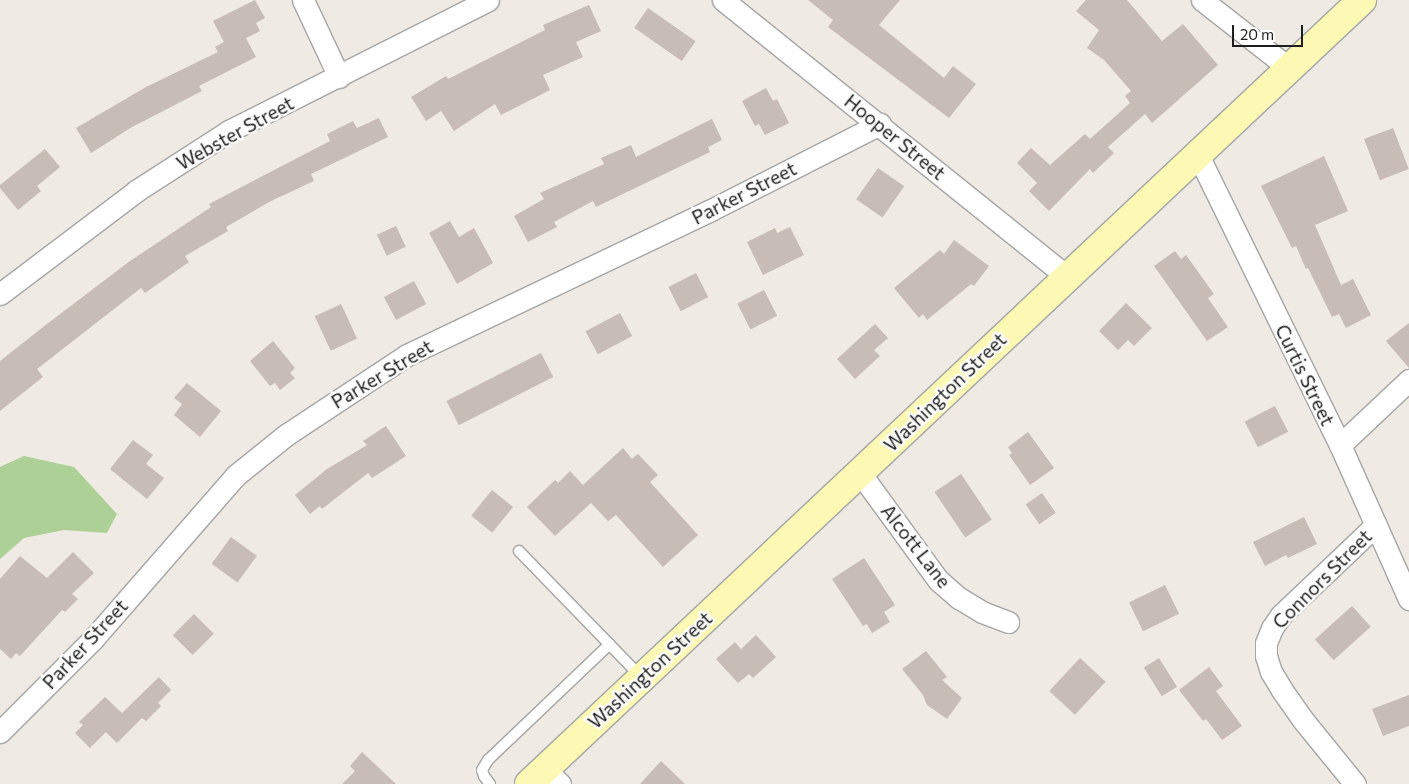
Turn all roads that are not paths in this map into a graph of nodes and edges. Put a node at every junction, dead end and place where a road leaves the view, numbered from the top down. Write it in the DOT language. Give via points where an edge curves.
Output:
graph roads {
  1 [pos="303,0"];
  2 [pos="488,0"];
  3 [pos="723,0"];
  4 [pos="1202,0"];
  5 [pos="1362,0"];
  6 [pos="1289,68"];
  7 [pos="339,77"];
  8 [pos="880,124"];
  9 [pos="1197,154"];
  10 [pos="1066,276"];
  11 [pos="0,294"];
  12 [pos="1409,380"];
  13 [pos="1340,446"];
  14 [pos="860,473"];
  15 [pos="1376,525"];
  16 [pos="519,551"];
  17 [pos="1409,599"];
  18 [pos="1008,622"];
  19 [pos="610,644"];
  20 [pos="642,678"];
  21 [pos="0,732"];
  22 [pos="544,779"];
  23 [pos="490,784"];
  24 [pos="1355,784"];
  1 -- 7 [label="street"];
  2 -- 7 [label="street, Webster Street"];
  3 -- 8 [label="street, Hooper Street"];
  4 -- 6 [label="street"];
  5 -- 6 [label="main road, Washington Street"];
  6 -- 9 [label="main road, Washington Street"];
  7 -- 11 [label="street, Webster Street" via="229,131 136,191"];
  8 -- 10 [label="street, Hooper Street"];
  8 -- 21 [label="street, Parker Street" via="709,211 407,355 286,435 235,476 93,639"];
  9 -- 10 [label="main road, Washington Street"];
  9 -- 13 [label="street, Curtis Street"];
  10 -- 14 [label="main road, Washington Street"];
  12 -- 13 [label="street"];
  13 -- 15 [label="street, Curtis Street"];
  14 -- 18 [label="street, Alcott Lane" via="938,580 982,612"];
  14 -- 20 [label="main road, Washington Street"];
  15 -- 17 [label="street, Curtis Street"];
  15 -- 24 [label="street, Connors Street" via="1281,615 1266,643 1271,672 1282,690"];
  16 -- 19 [label="lane"];
  19 -- 20 [label="lane"];
  19 -- 23 [label="lane" via="488,760 482,770"];
  20 -- 22 [label="main road, Washington Street"];
}
